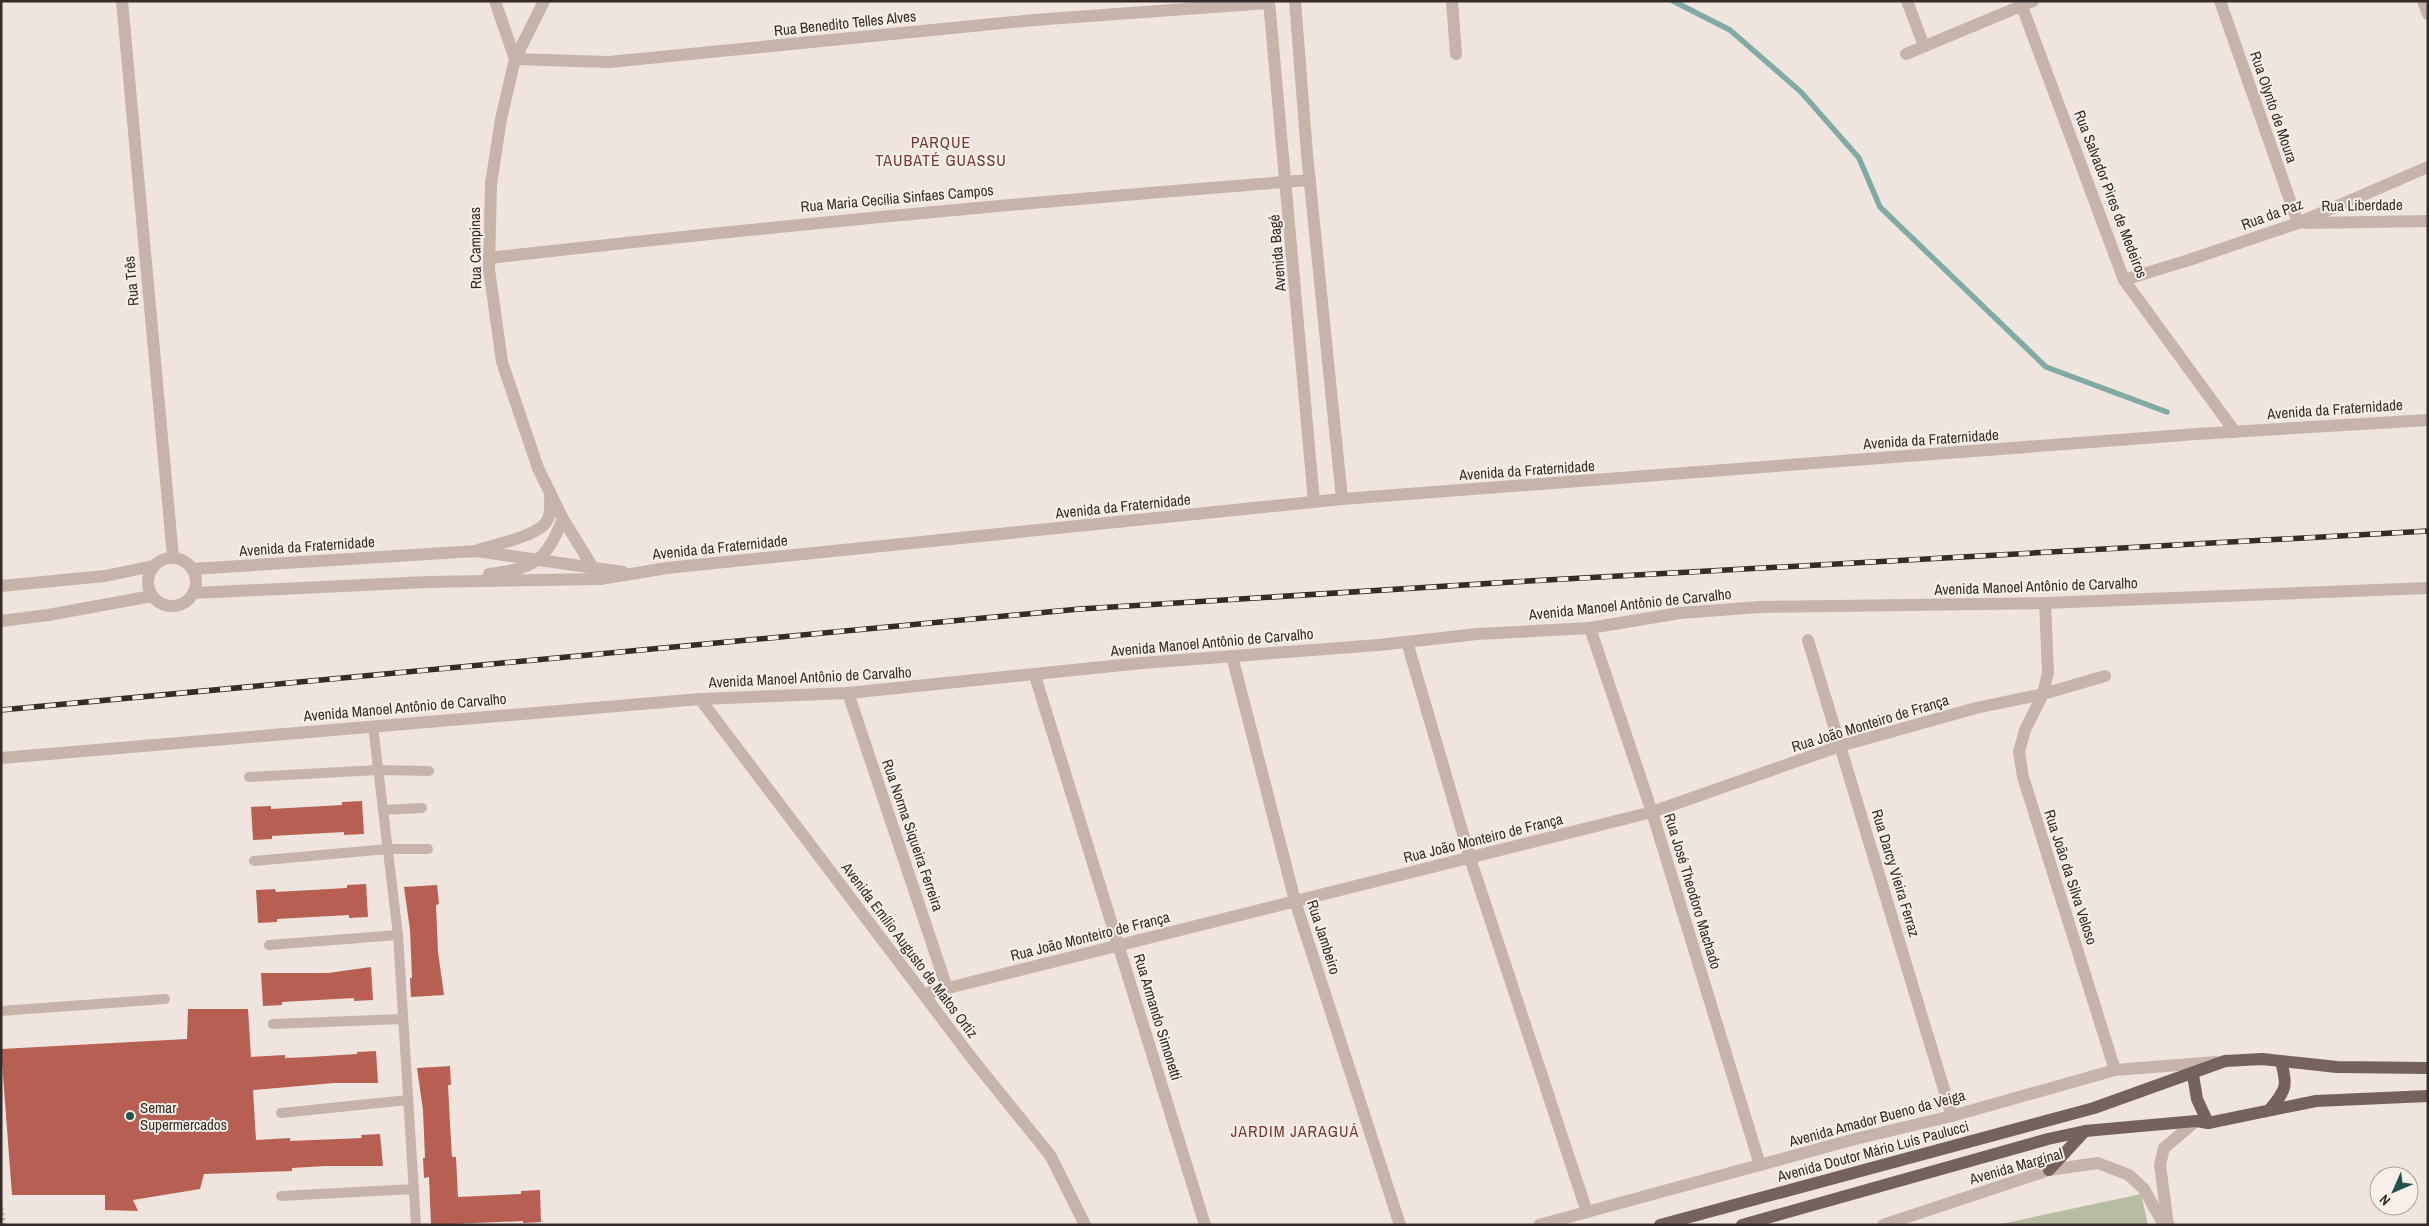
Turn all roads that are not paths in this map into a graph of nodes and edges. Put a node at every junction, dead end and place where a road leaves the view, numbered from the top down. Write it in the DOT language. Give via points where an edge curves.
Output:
graph roads {
  1 [pos="122,1"];
  2 [pos="495,1"];
  3 [pos="544,1"];
  4 [pos="1295,1"];
  5 [pos="1452,1"];
  6 [pos="1907,1"];
  7 [pos="2220,1"];
  8 [pos="2423,1"];
  9 [pos="1269,2"];
  10 [pos="2025,3"];
  11 [pos="2428,14"];
  12 [pos="1924,46"];
  13 [pos="1456,54"];
  14 [pos="1906,54"];
  15 [pos="515,59"];
  16 [pos="2428,167"];
  17 [pos="1310,180"];
  18 [pos="1287,182"];
  19 [pos="2428,221"];
  20 [pos="2298,223"];
  21 [pos="489,258"];
  22 [pos="2124,280"];
  23 [pos="2428,420"];
  24 [pos="2235,432"];
  25 [pos="550,493"];
  26 [pos="1342,499"];
  27 [pos="1314,502"];
  28 [pos="563,519"];
  29 [pos="476,551"];
  30 [pos="173,557"];
  31 [pos="540,560"];
  32 [pos="153,566"];
  33 [pos="590,566"];
  34 [pos="192,569"];
  35 [pos="631,574"];
  36 [pos="600,579"];
  37 [pos="427,582"];
  38 [pos="1,586"];
  39 [pos="2428,588"];
  40 [pos="193,593"];
  41 [pos="152,596"];
  42 [pos="2045,603"];
  43 [pos="1,621"];
  44 [pos="1590,628"];
  45 [pos="1808,640"];
  46 [pos="1407,642"];
  47 [pos="1232,656"];
  48 [pos="1035,676"];
  49 [pos="2105,676"];
  50 [pos="848,693"];
  51 [pos="2043,694"];
  52 [pos="700,699"];
  53 [pos="373,726"];
  54 [pos="1840,746"];
  55 [pos="1,758"];
  56 [pos="378,770"];
  57 [pos="430,771"];
  58 [pos="249,777"];
  59 [pos="422,808"];
  60 [pos="383,810"];
  61 [pos="1652,812"];
  62 [pos="388,849"];
  63 [pos="428,849"];
  64 [pos="1470,858"];
  65 [pos="254,861"];
  66 [pos="1295,901"];
  67 [pos="398,936"];
  68 [pos="269,944"];
  69 [pos="1119,945"];
  70 [pos="946,988"];
  71 [pos="924,994"];
  72 [pos="166,999"];
  73 [pos="1,1011"];
  74 [pos="404,1020"];
  75 [pos="273,1024"];
  76 [pos="2225,1061"];
  77 [pos="2281,1062"];
  78 [pos="2428,1068"];
  79 [pos="2115,1070"];
  80 [pos="2193,1075"];
  81 [pos="2428,1096"];
  82 [pos="408,1100"];
  83 [pos="2270,1109"];
  84 [pos="281,1113"];
  85 [pos="1952,1116"];
  86 [pos="2202,1122"];
  87 [pos="2085,1131"];
  88 [pos="1760,1166"];
  89 [pos="2049,1170"];
  90 [pos="414,1189"];
  91 [pos="281,1196"];
  92 [pos="1587,1212"];
  93 [pos="416,1225"];
  94 [pos="1085,1225"];
  95 [pos="1205,1225"];
  96 [pos="1400,1225"];
  97 [pos="1539,1225"];
  98 [pos="1660,1225"];
  99 [pos="1742,1225"];
  100 [pos="1883,1225"];
  101 [pos="2166,1225"];
  1 -- 30 [label="street, Rua Três"];
  2 -- 15 [label="street"];
  3 -- 15 [label="street, Rua Campinas"];
  4 -- 17 [label="street"];
  5 -- 13 [label="street"];
  6 -- 12 [label="street"];
  7 -- 20 [label="street, Rua Olynto de Moura"];
  8 -- 11 [label="street"];
  9 -- 15 [label="street, Rua Benedito Telles Alves" via="1034,20 608,62"];
  9 -- 18 [label="street, Avenida Bagé"];
  10 -- 12 [label="street"];
  10 -- 22 [label="street, Rua Salvador Pires de Medeiros"];
  12 -- 14 [label="street"];
  15 -- 21 [label="street, Rua Campinas" via="491,184"];
  16 -- 20 [label="street, Rua da Paz"];
  17 -- 18 [label="street, Rua Maria Cecília Sinfaes Campos"];
  17 -- 26 [label="street"];
  18 -- 21 [label="street, Rua Maria Cecília Sinfaes Campos" via="758,227"];
  18 -- 27 [label="street, Avenida Bagé"];
  19 -- 20 [label="street, Rua Liberdade"];
  20 -- 22 [label="street, Rua da Paz"];
  21 -- 25 [label="street, Rua Campinas" via="502,362 538,468"];
  22 -- 24 [label="street, Rua Salvador Pires de Medeiros"];
  23 -- 24 [label="street, Avenida da Fraternidade"];
  24 -- 26 [label="street, Avenida da Fraternidade"];
  25 -- 28 [label="street, Rua Campinas"];
  25 -- 29 [label="street, Rua Campinas" via="549,518 543,527 531,535"];
  26 -- 27 [label="street, Avenida da Fraternidade"];
  27 -- 35 [label="street, Avenida da Fraternidade"];
  28 -- 31 [label="street" via="549,550"];
  28 -- 33 [label="street, Rua Campinas"];
  29 -- 31 [label="street, Avenida da Fraternidade"];
  29 -- 34 [label="street, Avenida da Fraternidade"];
  30 -- 32 [label="street" via="158,561"];
  30 -- 34 [label="street" via="181,559"];
  31 -- 33 [label="street, Avenida da Fraternidade"];
  31 -- 37 [label="street" via="504,572"];
  32 -- 38 [label="street" via="105,576"];
  32 -- 41 [label="street" via="147,581"];
  33 -- 35 [label="street, Avenida da Fraternidade"];
  33 -- 36 [label="street, Rua Campinas"];
  34 -- 40 [label="street" via="196,585"];
  35 -- 36 [label="street, Avenida da Fraternidade"];
  36 -- 37 [label="street, Avenida da Fraternidade"];
  37 -- 40 [label="street, Avenida da Fraternidade"];
  39 -- 42 [label="street, Avenida Manoel Antônio de Carvalho"];
  40 -- 41 [label="street, Avenida da Fraternidade" via="174,606"];
  41 -- 43 [label="street"];
  42 -- 44 [label="street, Avenida Manoel Antônio de Carvalho" via="1760,607 1680,613"];
  42 -- 51 [label="street, Rua João da Silva Veloso" via="2048,672"];
  44 -- 46 [label="street, Avenida Manoel Antônio de Carvalho" via="1477,634"];
  44 -- 61 [label="street, Rua José Theodoro Machado"];
  45 -- 54 [label="street, Rua Darcy Vieira Ferraz"];
  46 -- 47 [label="street, Avenida Manoel Antônio de Carvalho"];
  46 -- 64 [label="street"];
  47 -- 48 [label="street, Avenida Manoel Antônio de Carvalho"];
  47 -- 66 [label="street, Rua Jambeiro"];
  48 -- 50 [label="street, Avenida Manoel Antônio de Carvalho"];
  48 -- 69 [label="street, Rua Armando Simonetti"];
  49 -- 51 [label="street, Rua João Monteiro de França"];
  50 -- 52 [label="street, Avenida Manoel Antônio de Carvalho"];
  50 -- 70 [label="street, Rua Norma Siqueira Ferreira"];
  51 -- 54 [label="street, Rua João Monteiro de França" via="1976,708"];
  51 -- 79 [label="street, Rua João da Silva Veloso" via="2021,744 2023,777"];
  52 -- 53 [label="street, Avenida Manoel Antônio de Carvalho"];
  52 -- 71 [label="street, Avenida Emílio Augusto de Matos Ortiz"];
  53 -- 55 [label="street, Avenida Manoel Antônio de Carvalho"];
  53 -- 56 [label="lane"];
  54 -- 61 [label="street, Rua João Monteiro de França"];
  54 -- 85 [label="street, Rua Darcy Vieira Ferraz"];
  56 -- 57 [label="lane"];
  56 -- 58 [label="lane"];
  56 -- 60 [label="lane"];
  59 -- 60 [label="lane"];
  60 -- 62 [label="lane"];
  61 -- 64 [label="street, Rua João Monteiro de França"];
  61 -- 88 [label="street, Rua José Theodoro Machado"];
  62 -- 63 [label="lane"];
  62 -- 65 [label="lane"];
  62 -- 67 [label="lane"];
  64 -- 66 [label="street, Rua João Monteiro de França"];
  64 -- 92 [label="street"];
  66 -- 69 [label="street, Rua João Monteiro de França"];
  66 -- 96 [label="street, Rua Jambeiro"];
  67 -- 68 [label="lane"];
  67 -- 74 [label="lane"];
  69 -- 70 [label="street, Rua João Monteiro de França"];
  69 -- 95 [label="street, Rua Armando Simonetti"];
  70 -- 71 [label="street, Rua João Monteiro de França"];
  71 -- 94 [label="street, Avenida Emílio Augusto de Matos Ortiz" via="1050,1154"];
  72 -- 73 [label="lane"];
  74 -- 75 [label="lane"];
  74 -- 82 [label="lane"];
  76 -- 77 [label="main road"];
  76 -- 79 [label="street, Avenida Amador Bueno da Veiga"];
  76 -- 80 [label="main road, Avenida Doutor Mário Luís Paulucci"];
  77 -- 78 [label="main road"];
  77 -- 83 [label="main road" via="2286,1080 2284,1092"];
  79 -- 85 [label="street, Avenida Amador Bueno da Veiga"];
  80 -- 86 [label="main road"];
  80 -- 98 [label="main road, Avenida Doutor Mário Luís Paulucci" via="2094,1108"];
  81 -- 83 [label="main road" via="2316,1101"];
  82 -- 84 [label="lane"];
  82 -- 90 [label="lane"];
  83 -- 86 [label="main road" via="2242,1118"];
  85 -- 88 [label="street, Avenida Amador Bueno da Veiga"];
  86 -- 87 [label="main road"];
  86 -- 101 [label="street" via="2164,1148 2160,1165"];
  87 -- 89 [label="main road"];
  87 -- 99 [label="main road"];
  88 -- 92 [label="street, Avenida Amador Bueno da Veiga"];
  89 -- 100 [label="street, Avenida Marginal"];
  89 -- 101 [label="street, Avenida Marginal" via="2098,1164 2129,1175 2144,1189"];
  90 -- 91 [label="lane"];
  90 -- 93 [label="lane"];
  92 -- 97 [label="street, Avenida Amador Bueno da Veiga"];
}
